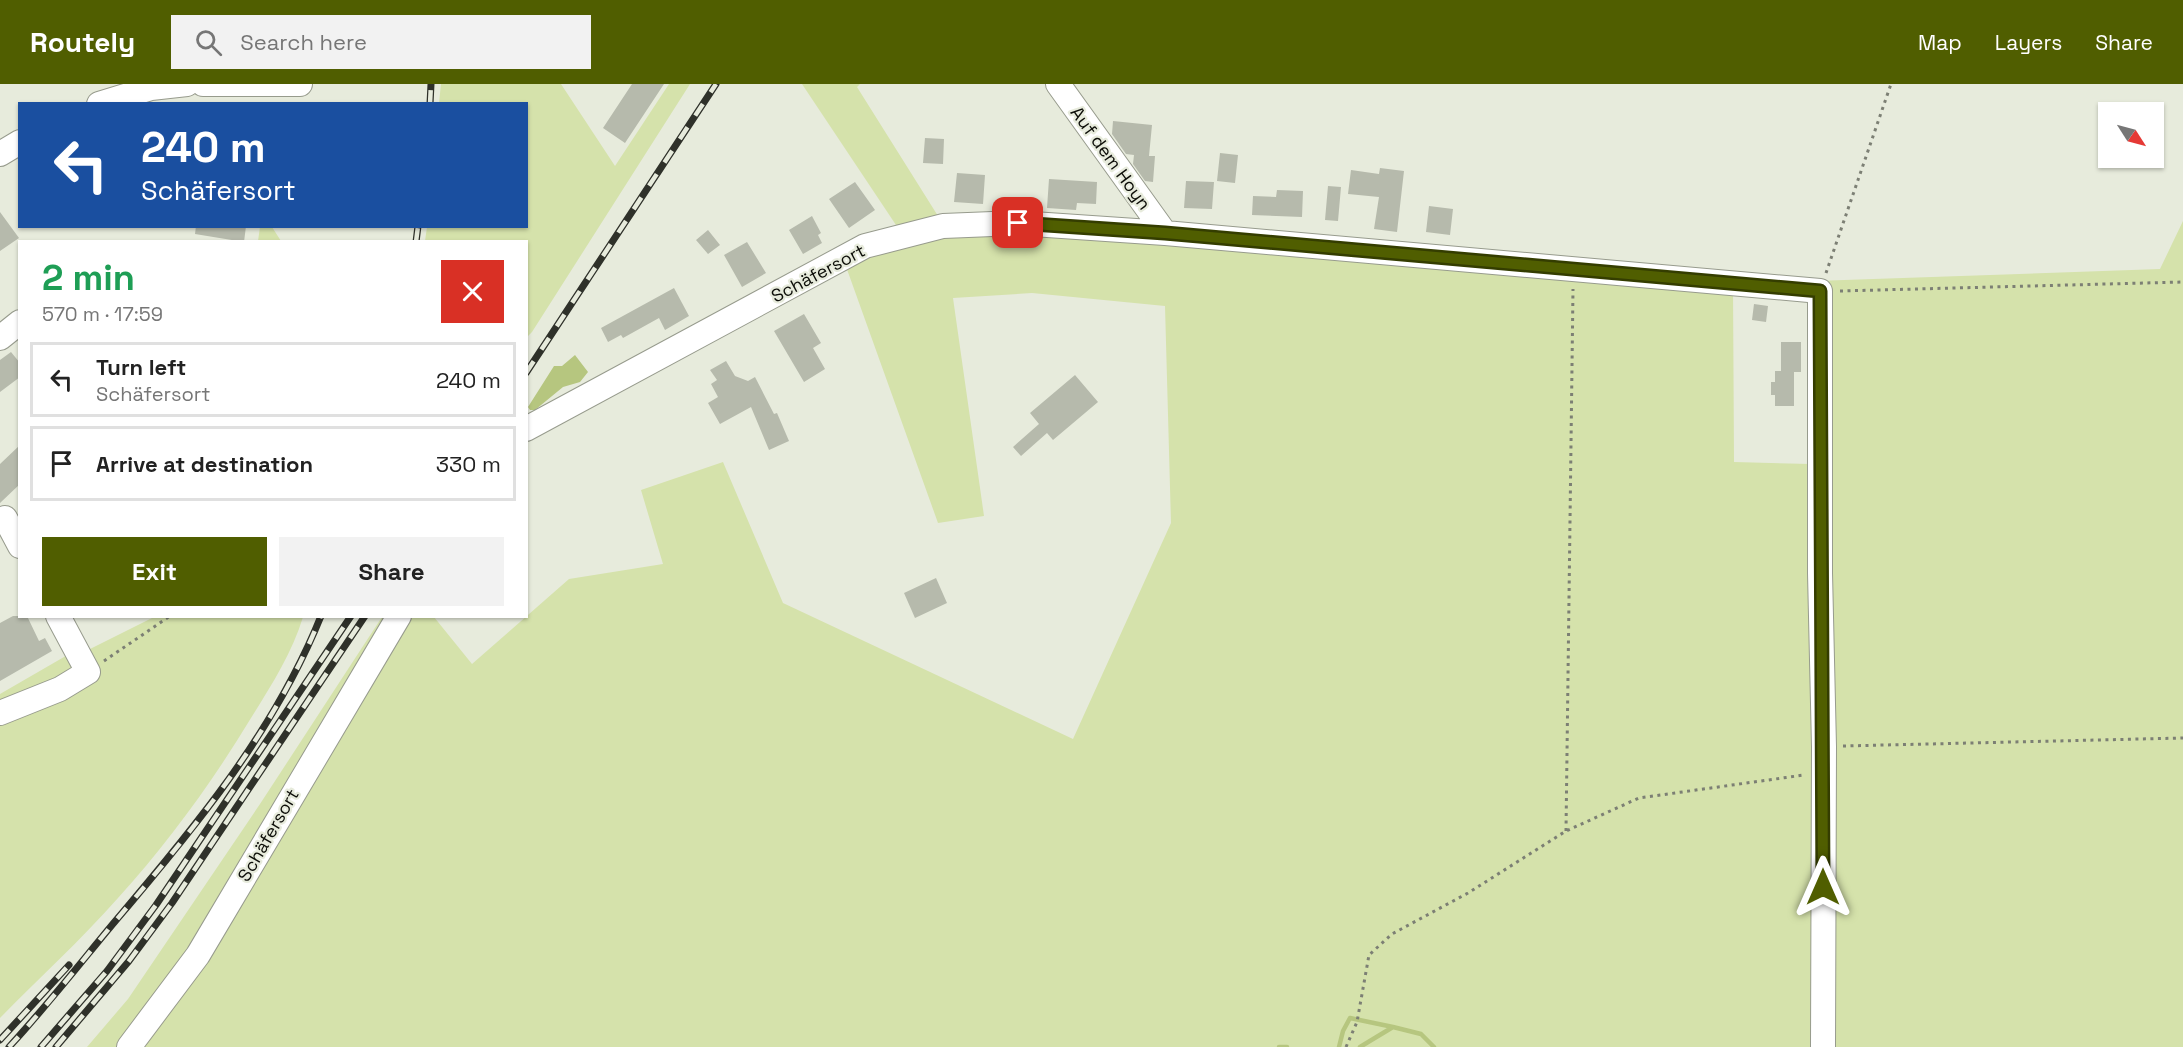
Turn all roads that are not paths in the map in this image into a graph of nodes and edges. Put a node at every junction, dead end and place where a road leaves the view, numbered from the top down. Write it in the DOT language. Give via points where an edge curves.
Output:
graph roads {
  1 [pos="187,84"];
  2 [pos="203,84"];
  3 [pos="300,84"];
  4 [pos="1058,84"];
  5 [pos="106,102"];
  6 [pos="18,143"];
  7 [pos="0,154"];
  8 [pos="1165,233"];
  9 [pos="18,324"];
  10 [pos="0,338"];
  11 [pos="528,428"];
  12 [pos="8,516"];
  13 [pos="18,541"];
  14 [pos="59,618"];
  15 [pos="398,618"];
  16 [pos="0,713"];
  17 [pos="129,1047"];
  18 [pos="1823,1047"];
  1 -- 5 [label="street" via="151,88"];
  2 -- 3 [label="street"];
  4 -- 8 [label="street, Auf dem Hoyn"];
  6 -- 7 [label="street"];
  8 -- 11 [label="street, Schäfersort" via="1018,223 943,226 866,246"];
  8 -- 18 [label="street, Schäfersort" via="1820,291"];
  9 -- 10 [label="street"];
  12 -- 13 [label="street"];
  14 -- 16 [label="street" via="88,672 60,689"];
  15 -- 17 [label="street, Schäfersort" via="198,955"];
}
